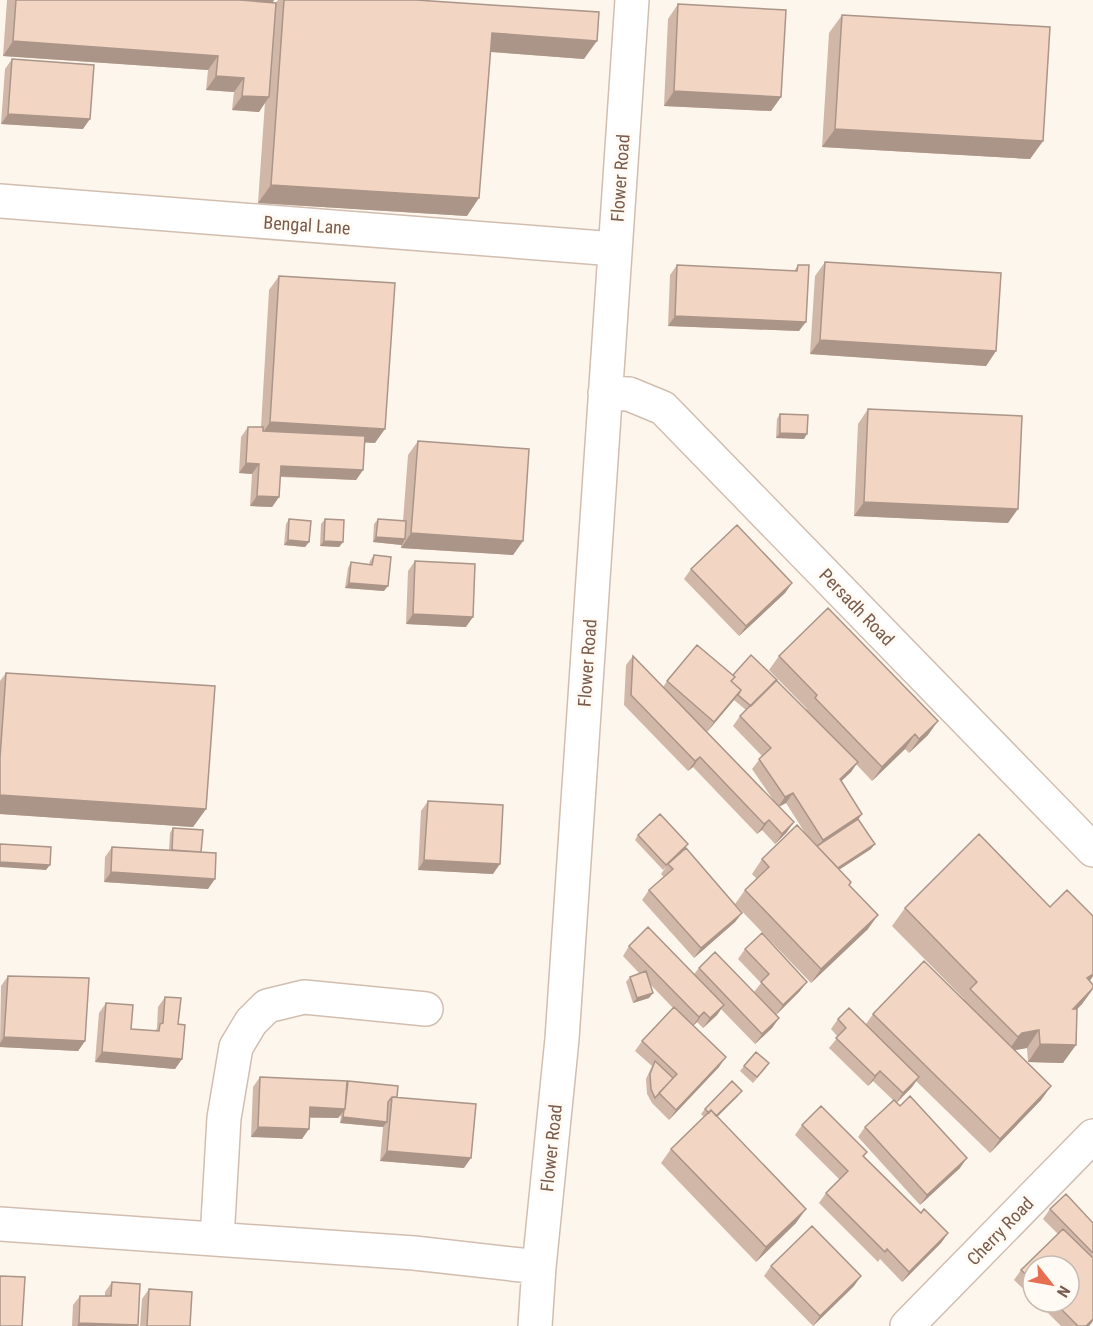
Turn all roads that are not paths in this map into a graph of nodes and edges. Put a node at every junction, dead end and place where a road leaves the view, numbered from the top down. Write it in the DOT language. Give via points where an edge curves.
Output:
graph roads {
  1 [pos="632,0"];
  2 [pos="0,201"];
  3 [pos="615,249"];
  4 [pos="605,393"];
  5 [pos="1093,850"];
  6 [pos="426,1009"];
  7 [pos="1093,1136"];
  8 [pos="0,1224"];
  9 [pos="217,1239"];
  10 [pos="538,1267"];
  11 [pos="535,1326"];
  12 [pos="907,1326"];
  1 -- 3 [label="street, Flower Road"];
  2 -- 3 [label="street, Bengal Lane"];
  3 -- 4 [label="street, Flower Road"];
  4 -- 5 [label="street, Persadh Road" via="629,394 663,408"];
  4 -- 10 [label="street, Flower Road" via="562,1040"];
  6 -- 9 [label="street" via="304,997 267,1006 251,1022 236,1047 224,1118"];
  7 -- 12 [label="street, Cherry Road"];
  8 -- 9 [label="street"];
  9 -- 10 [label="street" via="414,1253"];
  10 -- 11 [label="street, Flower Road"];
}
